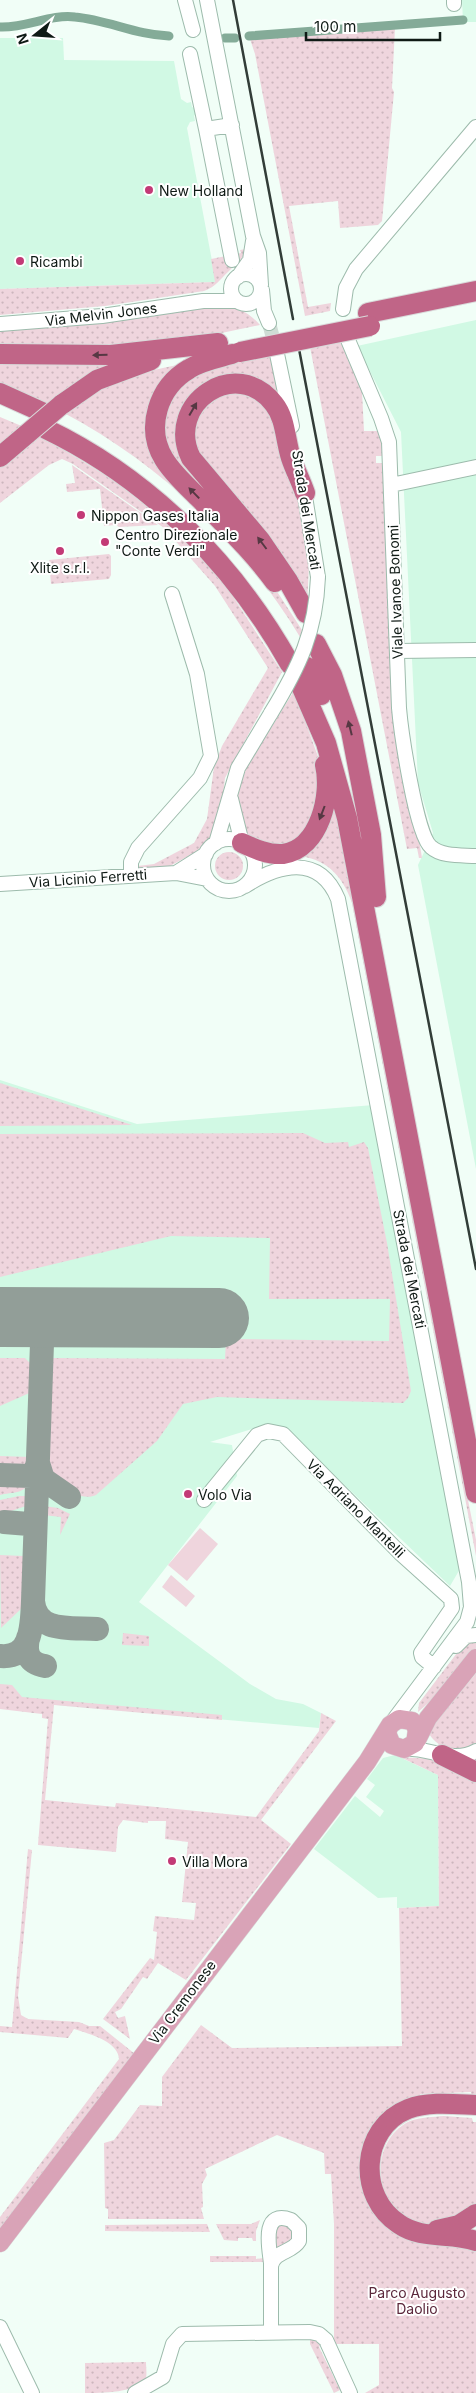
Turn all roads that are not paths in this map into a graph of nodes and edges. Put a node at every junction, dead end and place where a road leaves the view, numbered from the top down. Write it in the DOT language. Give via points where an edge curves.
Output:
graph roads {
  1 [pos="185,0"];
  2 [pos="207,0"];
  3 [pos="192,30"];
  4 [pos="190,54"];
  5 [pos="232,125"];
  6 [pos="476,127"];
  7 [pos="206,129"];
  8 [pos="253,236"];
  9 [pos="232,260"];
  10 [pos="236,279"];
  11 [pos="261,287"];
  12 [pos="476,291"];
  13 [pos="201,301"];
  14 [pos="240,302"];
  15 [pos="476,304"];
  16 [pos="343,308"];
  17 [pos="369,319"];
  18 [pos="0,324"];
  19 [pos="348,340"];
  20 [pos="232,347"];
  21 [pos="0,354"];
  22 [pos="277,354"];
  23 [pos="0,393"];
  24 [pos="0,408"];
  25 [pos="44,420"];
  26 [pos="0,457"];
  27 [pos="476,467"];
  28 [pos="391,485"];
  29 [pos="305,494"];
  30 [pos="172,594"];
  31 [pos="307,649"];
  32 [pos="476,650"];
  33 [pos="397,651"];
  34 [pos="231,798"];
  35 [pos="245,846"];
  36 [pos="211,848"];
  37 [pos="476,856"];
  38 [pos="176,873"];
  39 [pos="131,876"];
  40 [pos="207,879"];
  41 [pos="0,884"];
  42 [pos="245,886"];
  43 [pos="476,1422"];
  44 [pos="476,1493"];
  45 [pos="204,1500"];
  46 [pos="476,1588"];
  47 [pos="476,1635"];
  48 [pos="476,1658"];
  49 [pos="434,1667"];
  50 [pos="422,1682"];
  51 [pos="440,1703"];
  52 [pos="398,1722"];
  53 [pos="407,1746"];
  54 [pos="476,1751"];
  55 [pos="442,1755"];
  56 [pos="366,1762"];
  57 [pos="476,1772"];
  58 [pos="476,2105"];
  59 [pos="476,2113"];
  60 [pos="476,2214"];
  61 [pos="476,2242"];
  62 [pos="0,2244"];
  63 [pos="271,2266"];
  64 [pos="0,2326"];
  65 [pos="271,2332"];
  66 [pos="32,2393"];
  67 [pos="135,2393"];
  68 [pos="350,2393"];
  1 -- 3 [label="street"];
  2 -- 5 [label="street"];
  4 -- 7 [label="street"];
  5 -- 7 [label="street"];
  5 -- 8 [label="street"];
  6 -- 16 [label="street" via="359,265 348,284"];
  7 -- 9 [label="street"];
  8 -- 10 [label="street" via="251,258"];
  8 -- 11 [label="street" via="259,253"];
  10 -- 11 [label="street" via="252,275"];
  10 -- 13 [label="street, Via Melvin Jones"];
  10 -- 14 [label="street" via="232,291"];
  11 -- 14 [label="street" via="256,301"];
  11 -- 14 [label="street" via="266,324"];
  12 -- 17 [label="highway"];
  13 -- 14 [label="street, Via Melvin Jones"];
  13 -- 18 [label="street, Via Melvin Jones" via="95,316"];
  15 -- 17 [label="highway"];
  17 -- 20 [label="highway"];
  19 -- 28 [label="street, Viale Ivanoe Bonomi" via="387,433"];
  20 -- 21 [label="highway, one-way" via="127,354"];
  20 -- 25 [label="highway" via="143,362 119,371 92,383"];
  31 -- 20 [label="highway, one-way" via="264,568 172,470 157,440 158,408 173,382 195,366"];
  22 -- 29 [label="street, Strada dei Mercati"];
  23 -- 25 [label="highway"];
  24 -- 25 [label="highway"];
  25 -- 26 [label="highway"];
  25 -- 31 [label="highway" via="125,460 194,517 231,556"];
  27 -- 28 [label="street"];
  28 -- 33 [label="street, Viale Ivanoe Bonomi"];
  31 -- 29 [label="highway, one-way" via="264,545 191,458 185,431 196,402 212,389 230,384 251,387 266,395 282,418 292,460"];
  29 -- 34 [label="street, Strada dei Mercati, bridge" via="318,577 308,640 296,669 238,768"];
  30 -- 39 [label="street" via="197,674 211,756 200,778 138,848 131,862"];
  31 -- 35 [label="highway, one-way" via="326,769 327,794 323,811 310,836 289,852 269,853"];
  43 -- 31 [label="highway, one-way" via="360,815 348,768"];
  31 -- 44 [label="highway" via="326,743 348,818"];
  32 -- 33 [label="street"];
  33 -- 37 [label="street, Viale Ivanoe Bonomi" via="402,736 422,830 431,847 447,854"];
  34 -- 35 [label="street, Strada dei Mercati"];
  34 -- 36 [label="street, Strada dei Mercati"];
  35 -- 36 [label="street, Strada dei Mercati" via="229,840"];
  35 -- 42 [label="street, Strada dei Mercati" via="253,855 254,872"];
  35 -- 46 [label="street, Strada dei Mercati" via="267,859 300,861 317,867 332,878 344,899"];
  36 -- 38 [label="street"];
  36 -- 40 [label="street, Strada dei Mercati" via="204,871"];
  38 -- 39 [label="street, Via Licinio Ferretti"];
  38 -- 40 [label="street"];
  39 -- 41 [label="street, Via Licinio Ferretti"];
  40 -- 42 [label="street, Strada dei Mercati" via="220,890"];
  42 -- 49 [label="street, Strada dei Mercati" via="275,870 301,867 317,873 326,881 334,889 340,904 471,1595 467,1622"];
  45 -- 49 [label="street, Via Adriano Mantelli" via="257,1435 268,1431 283,1434 400,1553 451,1599 452,1608 421,1653"];
  47 -- 50 [label="street" via="464,1637"];
  48 -- 51 [label="main road"];
  49 -- 50 [label="street, Strada dei Mercati"];
  50 -- 52 [label="street, Strada dei Mercati"];
  51 -- 52 [label="main road" via="422,1715"];
  51 -- 53 [label="main road"];
  52 -- 53 [label="main road" via="416,1726"];
  52 -- 53 [label="main road" via="387,1734 389,1740 392,1745"];
  52 -- 56 [label="main road, Via Cremonese"];
  53 -- 55 [label="street"];
  53 -- 56 [label="main road, Via Cremonese" via="385,1750"];
  54 -- 55 [label="street" via="458,1757"];
  55 -- 57 [label="highway"];
  56 -- 62 [label="main road, Via Cremonese"];
  58 -- 61 [label="highway" via="426,2105 399,2114 376,2139 369,2173 377,2200 398,2224 418,2234"];
  59 -- 60 [label="highway" via="427,2112 404,2120 385,2140 376,2170 385,2200 396,2214 411,2224 428,2229 446,2229"];
  63 -- 65 [label="street"];
  64 -- 66 [label="street"];
  65 -- 67 [label="street" via="182,2334 173,2344 163,2378"];
  65 -- 68 [label="street" via="312,2332 323,2336"];
}
